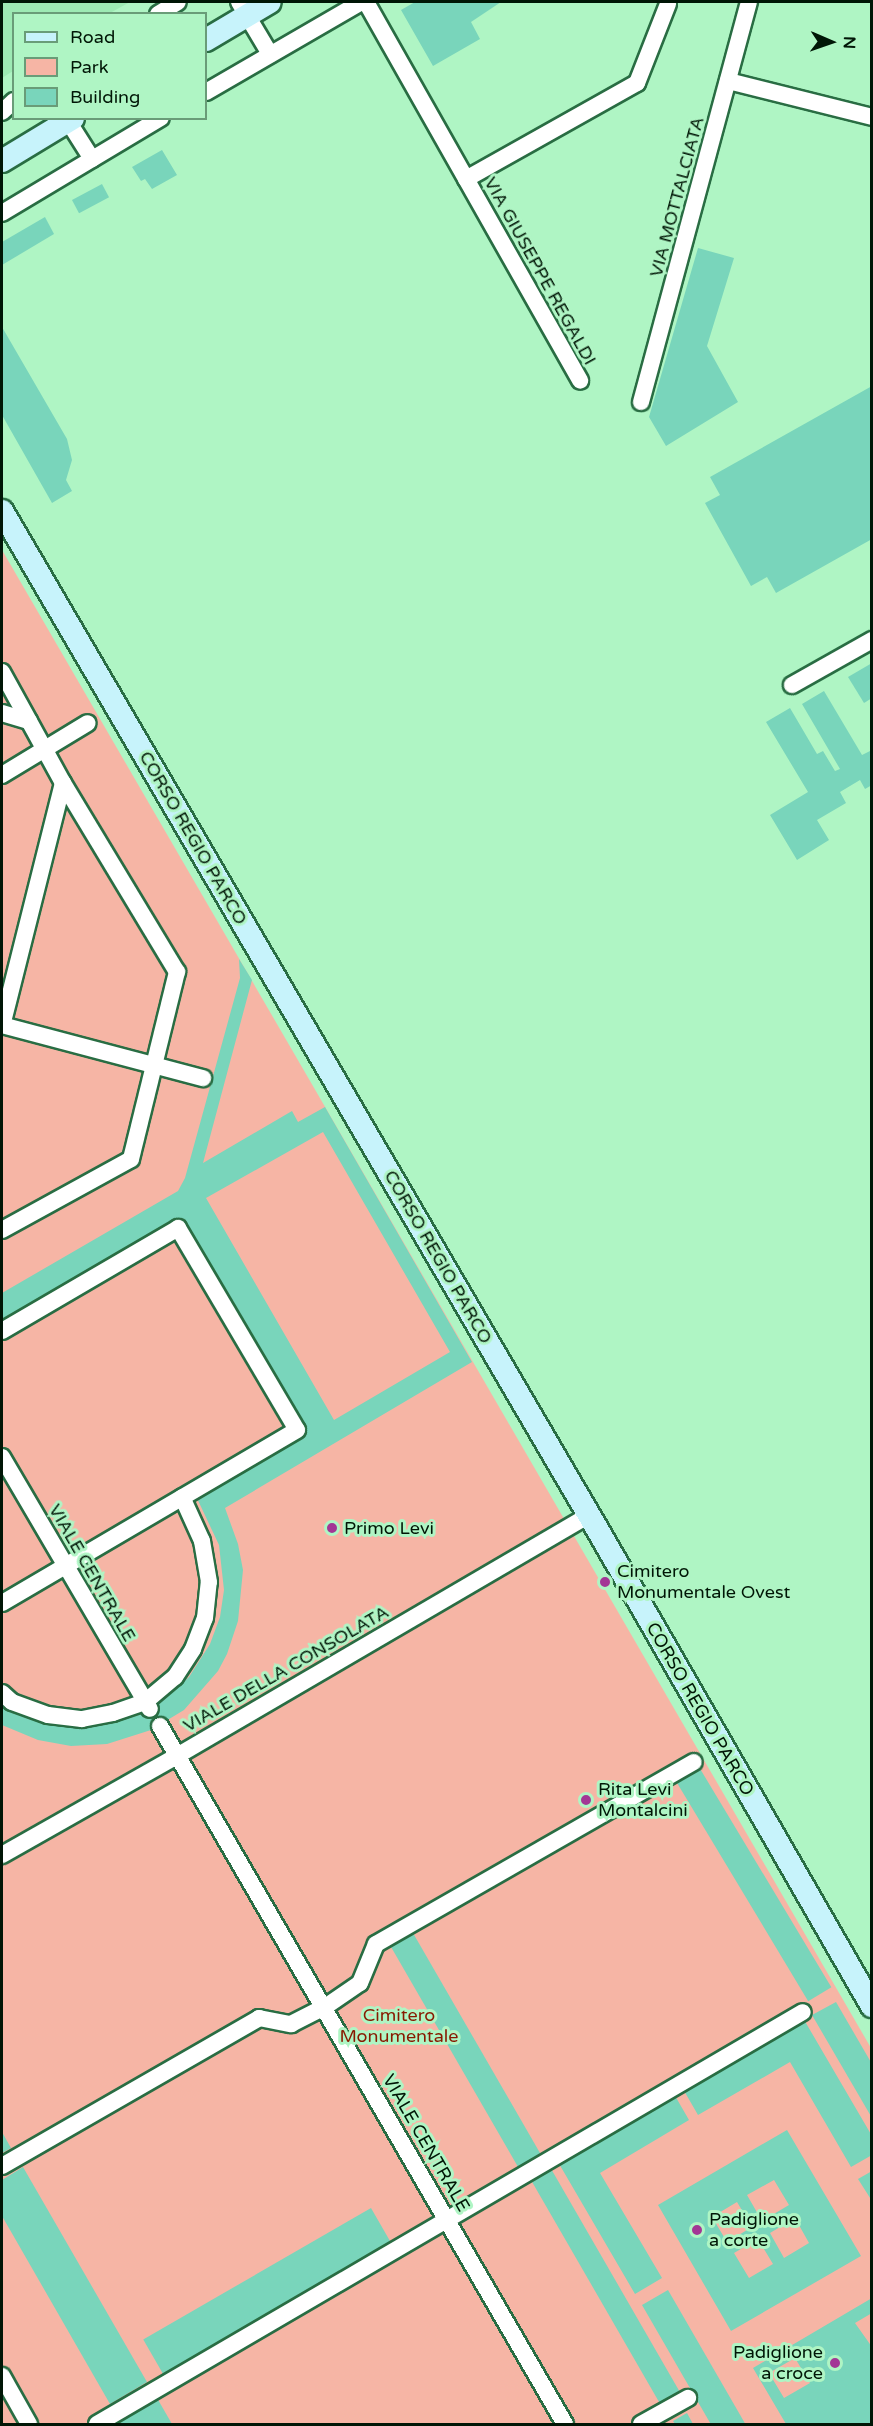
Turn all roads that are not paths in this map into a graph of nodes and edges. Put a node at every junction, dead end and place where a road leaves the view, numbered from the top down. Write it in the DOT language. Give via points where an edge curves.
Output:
graph roads {
  1 [pos="178,2"];
  2 [pos="270,2"];
  3 [pos="361,2"];
  4 [pos="366,2"];
  5 [pos="749,2"];
  6 [pos="668,4"];
  7 [pos="243,8"];
  8 [pos="161,12"];
  9 [pos="207,39"];
  10 [pos="270,54"];
  11 [pos="728,81"];
  12 [pos="207,91"];
  13 [pos="872,117"];
  14 [pos="70,120"];
  15 [pos="158,120"];
  16 [pos="92,159"];
  17 [pos="2,161"];
  18 [pos="466,179"];
  19 [pos="2,213"];
  20 [pos="580,381"];
  21 [pos="641,402"];
  22 [pos="2,511"];
  23 [pos="872,640"];
  24 [pos="2,672"];
  25 [pos="792,686"];
  26 [pos="2,713"];
  27 [pos="29,721"];
  28 [pos="88,723"];
  29 [pos="44,750"];
  30 [pos="2,775"];
  31 [pos="63,783"];
  32 [pos="154,1065"];
  33 [pos="203,1078"];
  34 [pos="2,1230"];
  35 [pos="2,1331"];
  36 [pos="2,1457"];
  37 [pos="182,1497"];
  38 [pos="589,1515"];
  39 [pos="66,1567"];
  40 [pos="2,1603"];
  41 [pos="2,1693"];
  42 [pos="148,1706"];
  43 [pos="160,1726"];
  44 [pos="175,1757"];
  45 [pos="694,1762"];
  46 [pos="2,1855"];
  47 [pos="872,2006"];
  48 [pos="325,2007"];
  49 [pos="803,2012"];
  50 [pos="2,2166"];
  51 [pos="448,2219"];
  52 [pos="2,2376"];
  53 [pos="688,2398"];
  54 [pos="29,2424"];
  55 [pos="97,2424"];
  56 [pos="566,2424"];
  57 [pos="641,2424"];
  1 -- 8 [label="street"];
  2 -- 7 [label="street"];
  3 -- 10 [label="street"];
  4 -- 18 [label="street, VIA GIUSEPPE REGALDI"];
  5 -- 11 [label="street, VIA MOTTALCIATA"];
  6 -- 18 [label="street, VIA GIUSEPPE REGALDI" via="637,83"];
  7 -- 9 [label="street"];
  7 -- 10 [label="street"];
  10 -- 12 [label="street"];
  11 -- 13 [label="street"];
  11 -- 21 [label="street, VIA MOTTALCIATA"];
  14 -- 16 [label="street"];
  14 -- 17 [label="street"];
  15 -- 16 [label="street"];
  16 -- 19 [label="street"];
  18 -- 20 [label="street, VIA GIUSEPPE REGALDI"];
  22 -- 38 [label="street, CORSO REGIO PARCO"];
  23 -- 25 [label="street"];
  24 -- 27 [label="street"];
  26 -- 27 [label="street"];
  27 -- 29 [label="street"];
  28 -- 29 [label="street"];
  29 -- 30 [label="street"];
  29 -- 31 [label="street"];
  31 -- 32 [label="street" via="177,972"];
  31 -- 32 [label="street" via="2,1025"];
  32 -- 33 [label="street"];
  32 -- 34 [label="street" via="131,1159"];
  35 -- 37 [label="street" via="178,1228 297,1430"];
  36 -- 39 [label="street, VIALE CENTRALE"];
  37 -- 39 [label="street"];
  37 -- 42 [label="street" via="202,1541 209,1582 205,1618 193,1649 175,1677"];
  38 -- 44 [label="street, VIALE DELLA CONSOLATA"];
  38 -- 47 [label="street, CORSO REGIO PARCO"];
  39 -- 40 [label="street"];
  39 -- 42 [label="street, VIALE CENTRALE"];
  41 -- 42 [label="street" via="12,1702 48,1715 82,1719"];
  43 -- 44 [label="street, VIALE CENTRALE"];
  44 -- 46 [label="street, VIALE DELLA CONSOLATA"];
  44 -- 48 [label="street, VIALE CENTRALE"];
  45 -- 48 [label="street" via="376,1944 360,1983"];
  48 -- 50 [label="street" via="291,2024 259,2018"];
  48 -- 51 [label="street, VIALE CENTRALE"];
  49 -- 51 [label="street"];
  51 -- 55 [label="street"];
  51 -- 56 [label="street, VIALE CENTRALE"];
  52 -- 54 [label="street"];
  53 -- 57 [label="street"];
}
